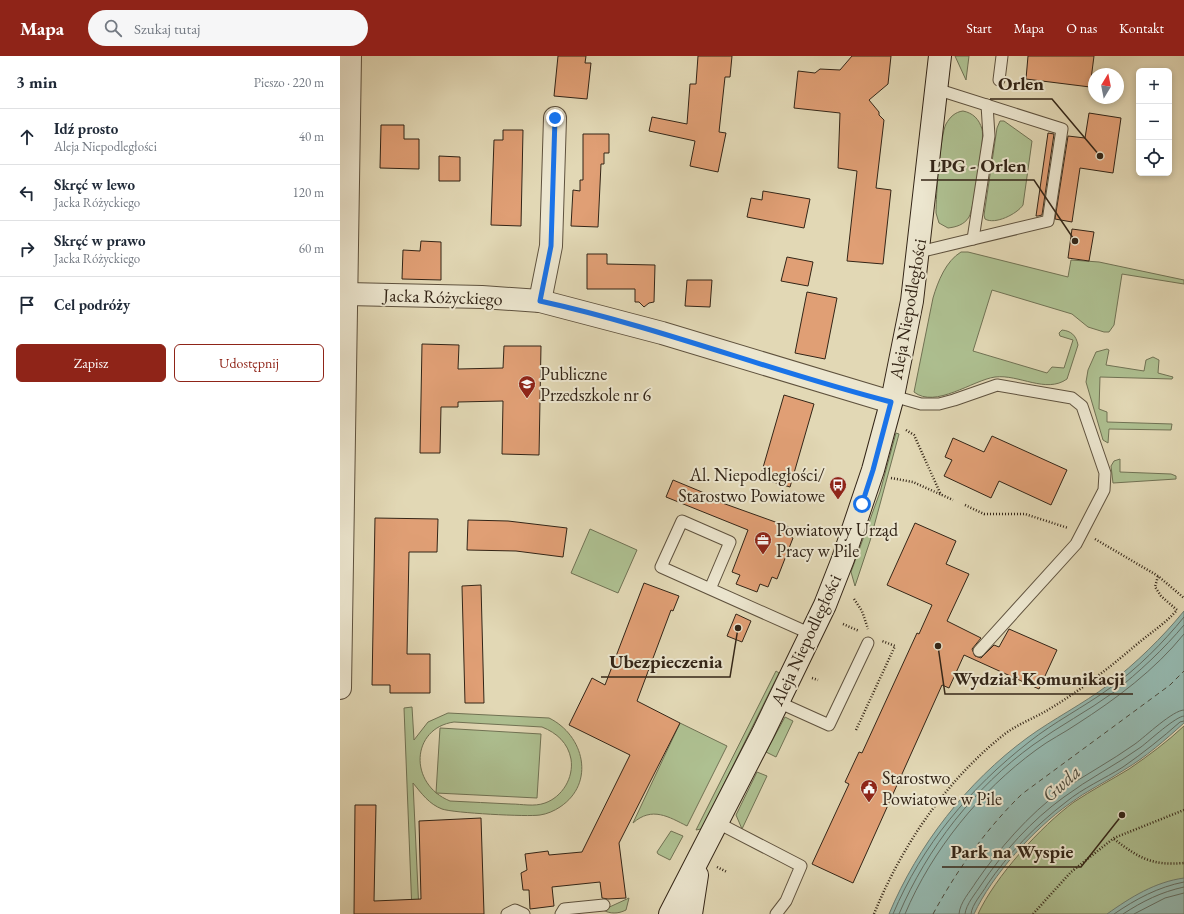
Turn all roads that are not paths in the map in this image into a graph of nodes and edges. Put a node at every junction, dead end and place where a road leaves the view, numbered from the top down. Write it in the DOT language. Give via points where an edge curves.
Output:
graph roads {
  1 [pos="350,56"];
  2 [pos="940,56"];
  3 [pos="1002,56"];
  4 [pos="999,80"];
  5 [pos="936,89"];
  6 [pos="987,105"];
  7 [pos="555,118"];
  8 [pos="973,239"];
  9 [pos="919,252"];
  10 [pos="540,301"];
  11 [pos="344,304"];
  12 [pos="892,399"];
  13 [pos="710,589"];
  14 [pos="811,634"];
  15 [pos="868,639"];
  16 [pos="979,651"];
  17 [pos="340,688"];
  18 [pos="778,702"];
  19 [pos="718,823"];
  20 [pos="700,858"];
  21 [pos="604,905"];
  22 [pos="507,914"];
  23 [pos="524,914"];
  24 [pos="561,914"];
  25 [pos="670,914"];
  26 [pos="691,914"];
  27 [pos="776,914"];
  1 -- 11 [label="street"];
  2 -- 5 [label="street, Aleja Niepodległości"];
  3 -- 4 [label="lane"];
  5 -- 6 [label="lane"];
  5 -- 9 [label="street, Aleja Niepodległości"];
  6 -- 8 [label="lane" via="989,136"];
  6 -- 8 [label="lane" via="1062,129 1048,221"];
  7 -- 10 [label="street" via="551,246"];
  8 -- 9 [label="lane"];
  9 -- 12 [label="street, Aleja Niepodległości"];
  10 -- 11 [label="street, Jacka Różyckiego" via="482,297"];
  10 -- 12 [label="street, Jacka Różyckiego"];
  11 -- 17 [label="street"];
  12 -- 14 [label="street, Aleja Niepodległości" via="862,504 843,559"];
  12 -- 16 [label="lane" via="939,404 997,385 1072,398 1082,406 1105,473 1104,490 1076,544"];
  13 -- 13 [label="lane" via="661,567 682,521 730,542"];
  13 -- 14 [label="lane"];
  14 -- 18 [label="street, Aleja Niepodległości"];
  15 -- 18 [label="lane" via="829,725"];
  18 -- 19 [label="street, Aleja Niepodległości"];
  19 -- 20 [label="street, Aleja Niepodległości"];
  19 -- 27 [label="lane" via="801,866 786,901"];
  20 -- 25 [label="street, Aleja Niepodległości"];
  20 -- 26 [label="street, Aleja Niepodległości"];
  21 -- 24 [label="lane" via="564,909"];
  22 -- 23 [label="lane" via="515,910"];
}
